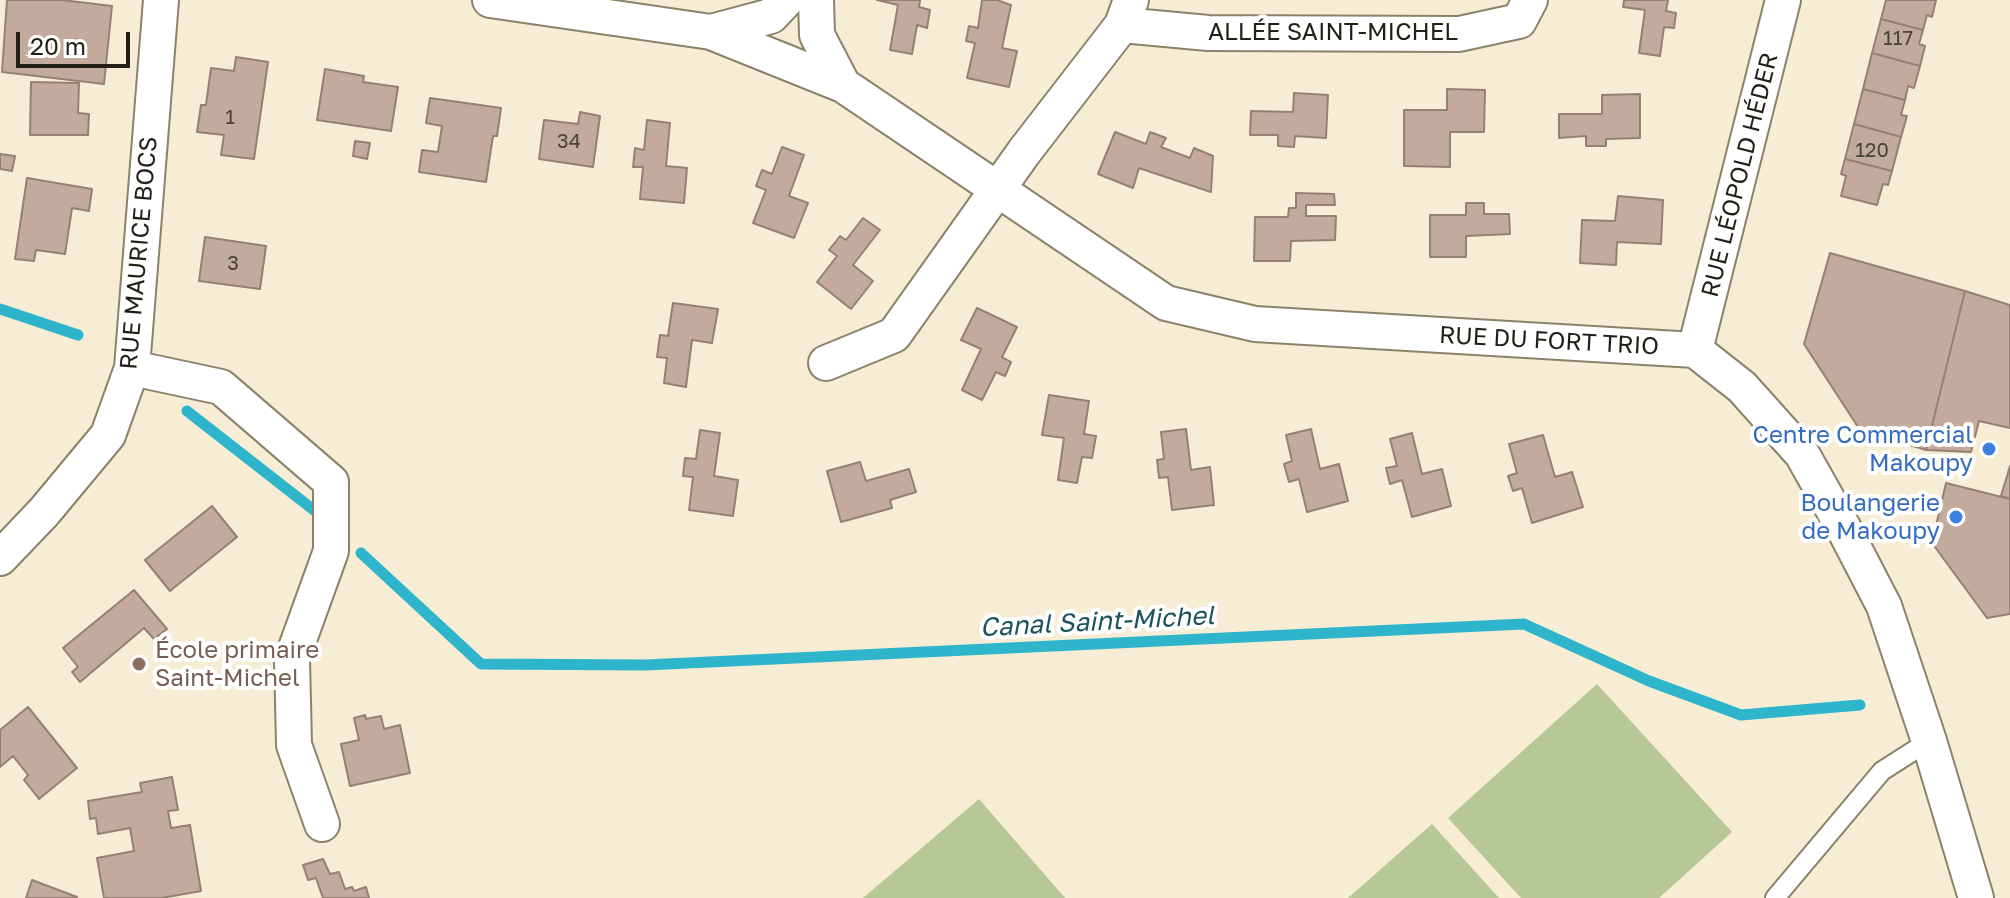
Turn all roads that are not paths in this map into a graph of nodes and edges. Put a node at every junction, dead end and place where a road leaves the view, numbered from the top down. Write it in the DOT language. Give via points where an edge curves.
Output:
graph roads {
  1 [pos="161,0"];
  2 [pos="490,0"];
  3 [pos="786,0"];
  4 [pos="816,0"];
  5 [pos="1530,0"];
  6 [pos="1783,0"];
  7 [pos="1127,13"];
  8 [pos="711,32"];
  9 [pos="843,85"];
  10 [pos="997,191"];
  11 [pos="1695,350"];
  12 [pos="826,363"];
  13 [pos="132,368"];
  14 [pos="0,558"];
  15 [pos="1929,741"];
  16 [pos="322,824"];
  17 [pos="1775,898"];
  18 [pos="1976,898"];
  1 -- 13 [label="street, RUE MAURICE BOCS"];
  2 -- 8 [label="street"];
  3 -- 8 [label="street" via="771,16"];
  4 -- 9 [label="street" via="817,35"];
  5 -- 7 [label="street, ALLÉE SAINT-MICHEL" via="1519,21 1459,34 1208,33"];
  6 -- 11 [label="street, RUE LÉOPOLD HÉDER"];
  7 -- 10 [label="street, ALLÉE SAINT-MICHEL"];
  8 -- 9 [label="street, RUE DU FORT TRIO"];
  9 -- 10 [label="street, RUE DU FORT TRIO"];
  10 -- 11 [label="street, RUE DU FORT TRIO" via="1166,303 1255,324"];
  10 -- 12 [label="street, ALLÉE SAINT-MICHEL" via="894,335"];
  11 -- 15 [label="street" via="1742,387 1802,454 1884,606"];
  13 -- 14 [label="street, RUE MAURICE BOCS" via="108,435"];
  13 -- 16 [label="street" via="221,387 331,482 331,551 292,659 294,745"];
  15 -- 17 [label="lane" via="1882,771"];
  15 -- 18 [label="street"];
}
